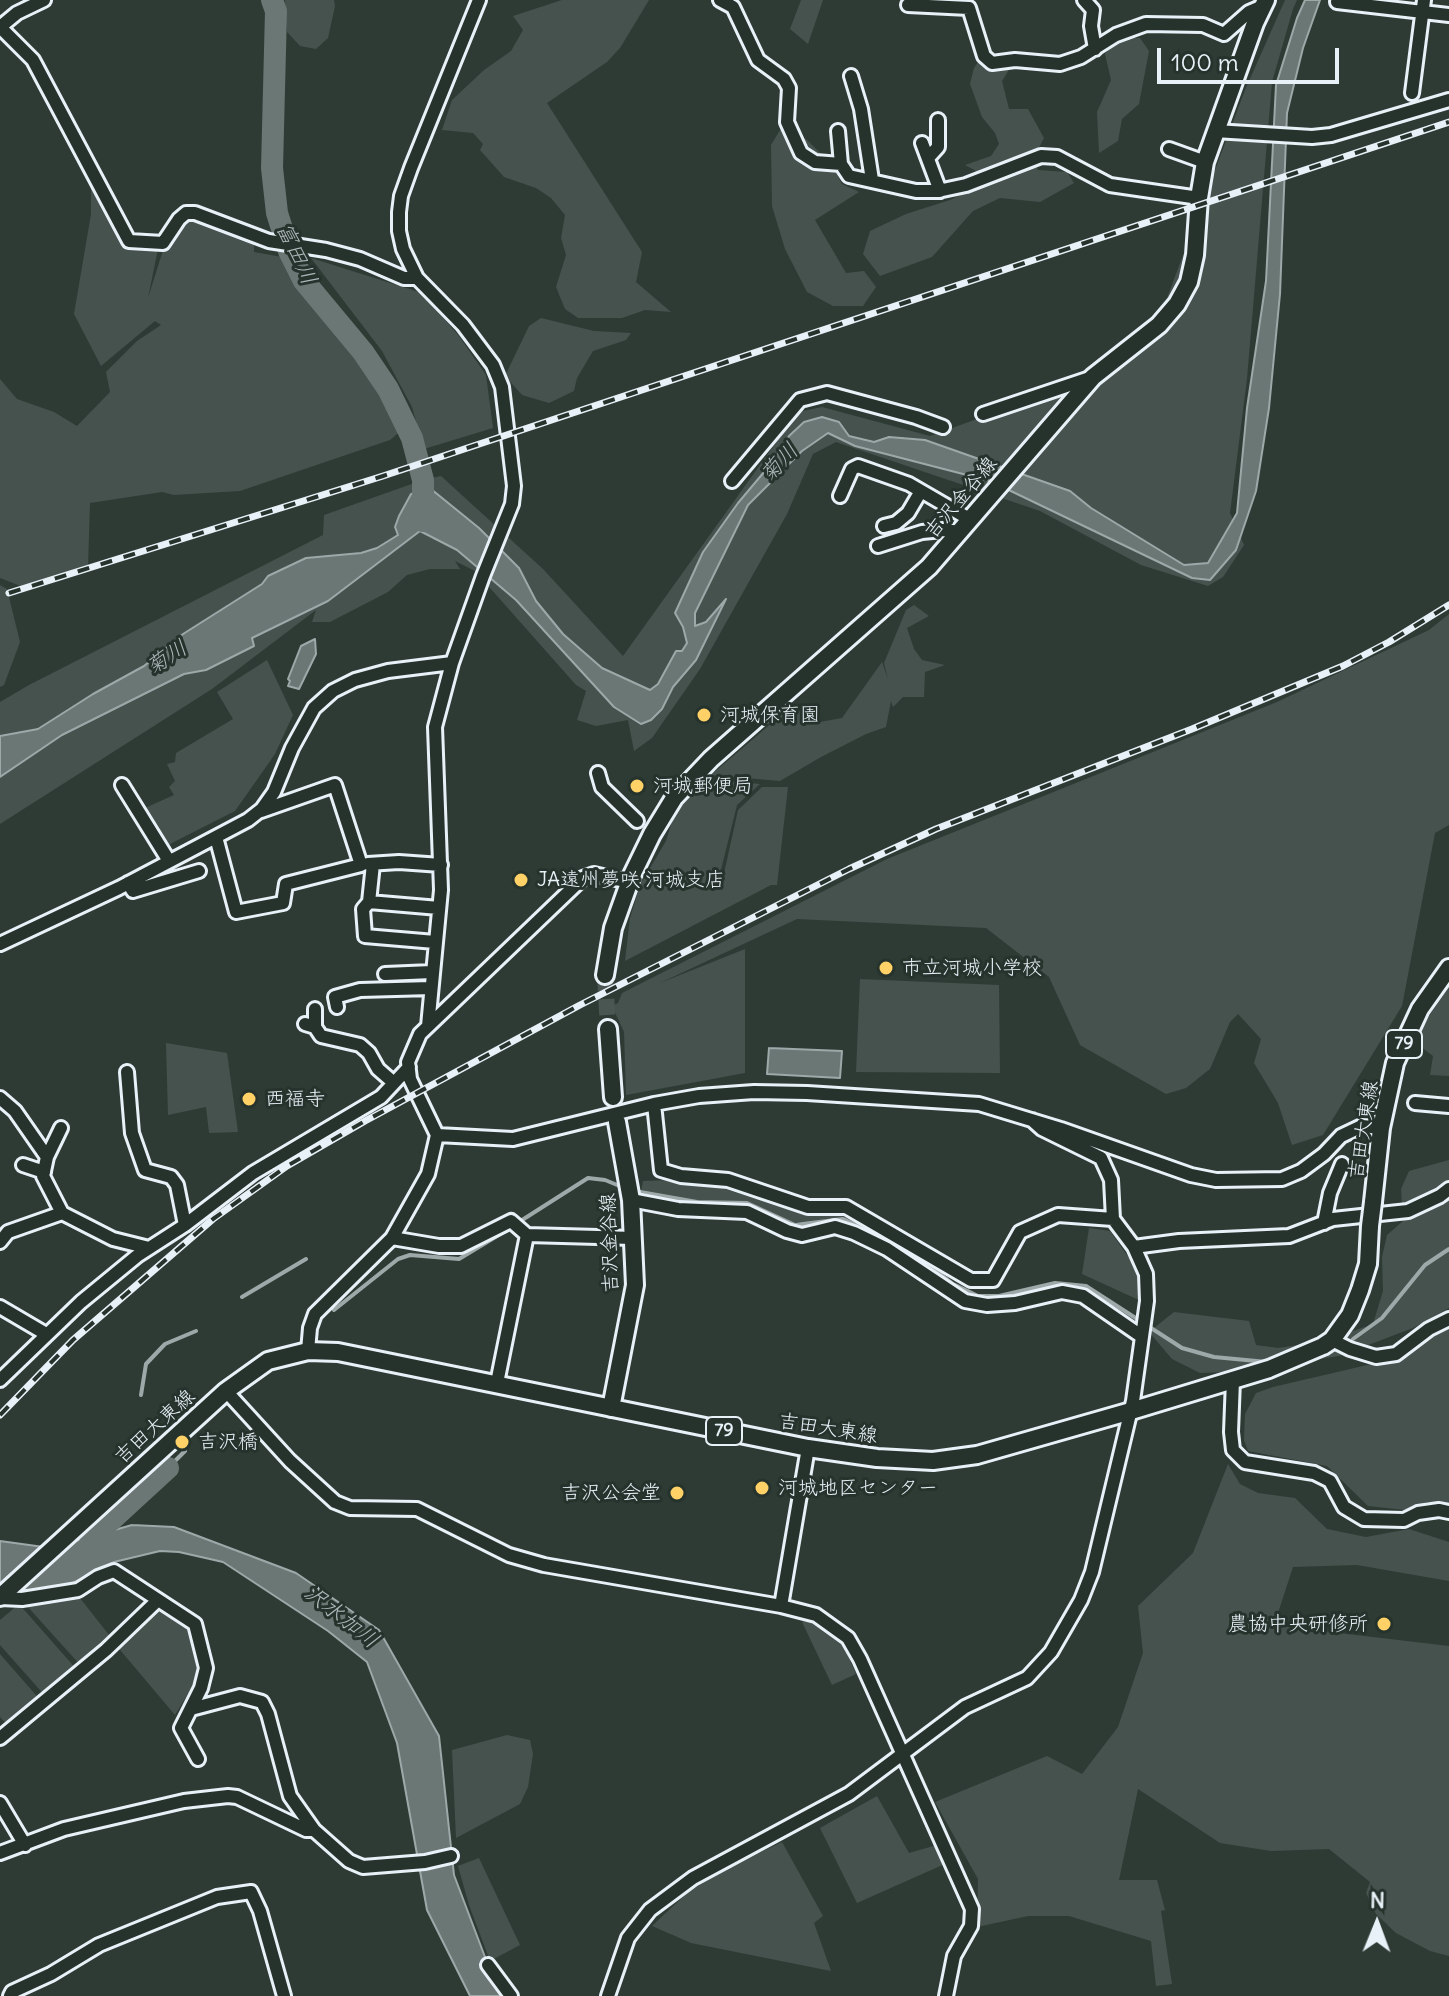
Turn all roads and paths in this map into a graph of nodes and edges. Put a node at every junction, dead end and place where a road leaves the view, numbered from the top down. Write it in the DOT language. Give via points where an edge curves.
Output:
graph roads {
  1 [pos="44,0"];
  2 [pos="479,0"];
  3 [pos="720,0"];
  4 [pos="1084,0"];
  5 [pos="1337,2"];
  6 [pos="1265,3"];
  7 [pos="908,5"];
  8 [pos="1423,6"];
  9 [pos="1449,15"];
  10 [pos="0,27"];
  11 [pos="1095,49"];
  12 [pos="851,76"];
  13 [pos="1412,93"];
  14 [pos="1449,100"];
  15 [pos="938,120"];
  16 [pos="838,131"];
  17 [pos="1215,131"];
  18 [pos="922,143"];
  19 [pos="1169,149"];
  20 [pos="929,157"];
  21 [pos="1205,162"];
  22 [pos="841,164"];
  23 [pos="872,180"];
  24 [pos="940,191"];
  25 [pos="1199,198"];
  26 [pos="417,278"];
  27 [pos="1093,377"];
  28 [pos="983,414"];
  29 [pos="943,427"];
  30 [pos="732,481"];
  31 [pos="921,491"];
  32 [pos="840,496"];
  33 [pos="970,521"];
  34 [pos="884,526"];
  35 [pos="878,546"];
  36 [pos="452,663"];
  37 [pos="598,773"];
  38 [pos="122,785"];
  39 [pos="259,811"];
  40 [pos="637,821"];
  41 [pos="216,837"];
  42 [pos="169,861"];
  43 [pos="367,864"];
  44 [pos="441,865"];
  45 [pos="199,871"];
  46 [pos="629,882"];
  47 [pos="128,883"];
  48 [pos="369,902"];
  49 [pos="439,908"];
  50 [pos="435,942"];
  51 [pos="0,944"];
  52 [pos="1449,968"];
  53 [pos="432,972"];
  54 [pos="385,974"];
  55 [pos="605,975"];
  56 [pos="431,988"];
  57 [pos="337,1007"];
  58 [pos="315,1009"];
  59 [pos="428,1026"];
  60 [pos="608,1029"];
  61 [pos="409,1067"];
  62 [pos="127,1072"];
  63 [pos="394,1083"];
  64 [pos="613,1097"];
  65 [pos="0,1098"];
  66 [pos="1415,1103"];
  67 [pos="654,1104"];
  68 [pos="1449,1106"];
  69 [pos="1032,1120"];
  70 [pos="617,1122"];
  71 [pos="61,1128"];
  72 [pos="1381,1128"];
  73 [pos="437,1135"];
  74 [pos="47,1157"];
  75 [pos="1342,1164"];
  76 [pos="23,1165"];
  77 [pos="44,1172"];
  78 [pos="1449,1189"];
  79 [pos="631,1200"];
  80 [pos="62,1213"];
  81 [pos="1113,1219"];
  82 [pos="1324,1223"];
  83 [pos="185,1225"];
  84 [pos="524,1232"];
  85 [pos="392,1238"];
  86 [pos="633,1238"];
  87 [pos="0,1242"];
  88 [pos="1134,1247"];
  89 [pos="149,1248"];
  90 [pos="0,1307"];
  91 [pos="1449,1319"];
  92 [pos="46,1334"];
  93 [pos="1142,1334"];
  94 [pos="1332,1340"];
  95 [pos="308,1351"];
  96 [pos="0,1380"];
  97 [pos="1233,1380"];
  98 [pos="497,1383"];
  99 [pos="226,1391"];
  100 [pos="611,1408"];
  101 [pos="1131,1411"];
  102 [pos="808,1448"];
  103 [pos="1449,1512"];
  104 [pos="2,1596"];
  105 [pos="157,1601"];
  106 [pos="781,1606"];
  107 [pos="191,1709"];
  108 [pos="0,1738"];
  109 [pos="904,1754"];
  110 [pos="198,1759"];
  111 [pos="0,1803"];
  112 [pos="314,1830"];
  113 [pos="25,1845"];
  114 [pos="0,1853"];
  115 [pos="450,1856"];
  116 [pos="488,1965"];
  117 [pos="10,1996"];
  118 [pos="284,1996"];
  119 [pos="511,1996"];
  120 [pos="608,1996"];
  121 [pos="946,1996"];
  1 -- 10 [label="street"];
  2 -- 26 [label="street" via="401,196 399,231"];
  3 -- 22 [label="street" via="733,7 758,60 789,88 787,122 801,153 815,162"];
  4 -- 11 [label="street" via="1093,10"];
  5 -- 8 [label="street"];
  6 -- 11 [label="street" via="1224,34 1203,25 1146,24"];
  6 -- 17 [label="main road, 吉沢金谷線"];
  7 -- 11 [label="street" via="969,8 984,56 992,63 1060,64"];
  8 -- 9 [label="street"];
  8 -- 13 [label="street"];
  10 -- 26 [label="street" via="33,60 129,241 163,243 186,213 195,213 269,241 360,259 404,278"];
  12 -- 23 [label="street"];
  14 -- 17 [label="street" via="1347,132 1312,137"];
  15 -- 20 [label="street" via="938,147"];
  16 -- 22 [label="street"];
  17 -- 21 [label="main road, 吉沢金谷線"];
  18 -- 20 [label="street"];
  19 -- 21 [label="street"];
  20 -- 24 [label="street"];
  21 -- 25 [label="main road, 吉沢金谷線"];
  22 -- 23 [label="street" via="849,176"];
  23 -- 24 [label="street"];
  24 -- 25 [label="street" via="1041,156 1057,157 1110,185"];
  25 -- 27 [label="main road, 吉沢金谷線" via="1195,255 1177,304 1159,325"];
  26 -- 36 [label="street" via="493,365 502,387 514,486 512,504"];
  27 -- 28 [label="street"];
  27 -- 33 [label="main road, 吉沢金谷線"];
  29 -- 30 [label="street" via="827,393 800,400"];
  31 -- 32 [label="street" via="858,466"];
  31 -- 33 [label="street"];
  31 -- 34 [label="street" via="908,513"];
  33 -- 35 [label="street"];
  33 -- 46 [label="main road, 吉沢金谷線" via="929,567 711,759 674,798"];
  36 -- 39 [label="street" via="388,671 333,691 304,722 274,792"];
  36 -- 44 [label="street" via="435,727"];
  37 -- 40 [label="street" via="602,787"];
  38 -- 42 [label="street"];
  39 -- 41 [label="street"];
  39 -- 43 [label="street" via="335,785"];
  41 -- 42 [label="street"];
  41 -- 43 [label="street" via="236,912 283,903 286,884"];
  42 -- 47 [label="street"];
  43 -- 44 [label="street"];
  43 -- 48 [label="street"];
  44 -- 49 [label="street"];
  45 -- 47 [label="street" via="133,891"];
  46 -- 55 [label="main road, 吉沢金谷線"];
  46 -- 59 [label="street" via="594,874 583,878"];
  47 -- 51 [label="street"];
  48 -- 49 [label="street"];
  48 -- 50 [label="street" via="363,909 365,936"];
  49 -- 50 [label="street"];
  50 -- 53 [label="street"];
  52 -- 72 [label="main road, 吉田大東線 / 79" via="1420,1009 1395,1063"];
  53 -- 54 [label="street"];
  53 -- 56 [label="street"];
  56 -- 57 [label="street" via="360,990 335,997"];
  56 -- 59 [label="street"];
  58 -- 63 [label="street" via="310,1026 321,1036 360,1045"];
  59 -- 61 [label="street" via="410,1053"];
  60 -- 64 [label="main road"];
  61 -- 63 [label="street"];
  61 -- 73 [label="street"];
  62 -- 83 [label="street" via="132,1133 145,1170 171,1177 177,1185"];
  63 -- 83 [label="street" via="381,1097 253,1173"];
  65 -- 74 [label="street"];
  66 -- 68 [label="street"];
  67 -- 69 [label="street" via="754,1092 807,1093 979,1104"];
  67 -- 73 [label="street" via="513,1139"];
  67 -- 81 [label="street" via="661,1170 728,1180 808,1207 846,1207 971,1280 993,1280 1020,1232 1058,1215"];
  69 -- 72 [label="street" via="1169,1169 1216,1180 1282,1179 1301,1171 1341,1136 1362,1126"];
  69 -- 81 [label="street" via="1101,1158 1111,1180"];
  70 -- 79 [label="main road, 吉沢金谷線"];
  71 -- 74 [label="street"];
  72 -- 94 [label="main road, 吉田大東線 / 79, bridge" via="1368,1264 1350,1315"];
  73 -- 85 [label="street" via="428,1174"];
  74 -- 77 [label="street"];
  75 -- 82 [label="street"];
  76 -- 77 [label="street"];
  77 -- 80 [label="street"];
  78 -- 82 [label="street" via="1408,1211"];
  79 -- 86 [label="main road, 吉沢金谷線"];
  79 -- 93 [label="street" via="678,1209 747,1212 802,1235 835,1227 887,1249 965,1301 1015,1303 1062,1292 1083,1296"];
  80 -- 87 [label="street" via="8,1232"];
  80 -- 89 [label="street" via="113,1239"];
  81 -- 88 [label="street"];
  82 -- 88 [label="street" via="1289,1236"];
  83 -- 89 [label="street"];
  84 -- 85 [label="street" via="511,1221 461,1246"];
  84 -- 86 [label="street"];
  84 -- 98 [label="street"];
  85 -- 95 [label="street" via="315,1314"];
  86 -- 100 [label="main road, 吉沢金谷線" via="635,1285"];
  88 -- 93 [label="street" via="1146,1274"];
  89 -- 92 [label="street"];
  90 -- 92 [label="street"];
  91 -- 94 [label="street" via="1396,1354 1376,1357"];
  92 -- 96 [label="street"];
  93 -- 101 [label="street"];
  94 -- 97 [label="main road, 吉田大東線 / 79"];
  95 -- 98 [label="main road, 吉田大東線 / 79" via="338,1352"];
  95 -- 99 [label="main road, 吉田大東線 / 79" via="268,1361"];
  97 -- 101 [label="main road, 吉田大東線 / 79"];
  97 -- 103 [label="street" via="1233,1450 1245,1462 1314,1473 1330,1481 1344,1507 1364,1519 1404,1520 1418,1513"];
  98 -- 100 [label="main road, 吉田大東線 / 79"];
  99 -- 104 [label="main road, 吉田大東線 / 79"];
  99 -- 106 [label="street" via="311,1482 350,1508 417,1509 496,1550 544,1565"];
  100 -- 102 [label="main road, 吉田大東線 / 79"];
  101 -- 102 [label="main road, 吉田大東線 / 79" via="977,1455 933,1461"];
  101 -- 109 [label="street" via="1092,1572 1051,1652 1027,1678 965,1707"];
  102 -- 106 [label="street"];
  104 -- 105 [label="street" via="22,1599 78,1590 114,1571"];
  105 -- 107 [label="street" via="195,1624 206,1668"];
  105 -- 108 [label="street"];
  106 -- 109 [label="street" via="816,1615 848,1638"];
  107 -- 110 [label="street" via="181,1728"];
  107 -- 112 [label="street" via="240,1696 262,1702 290,1796"];
  109 -- 120 [label="street" via="849,1794 693,1878 650,1910 628,1938"];
  109 -- 121 [label="street" via="972,1909"];
  111 -- 113 [label="street"];
  112 -- 113 [label="street" via="228,1796 64,1829"];
  112 -- 115 [label="street" via="363,1867"];
  113 -- 114 [label="street"];
  116 -- 119 [label="street"];
  117 -- 118 [label="street" via="99,1945 217,1897 251,1892"];
}
